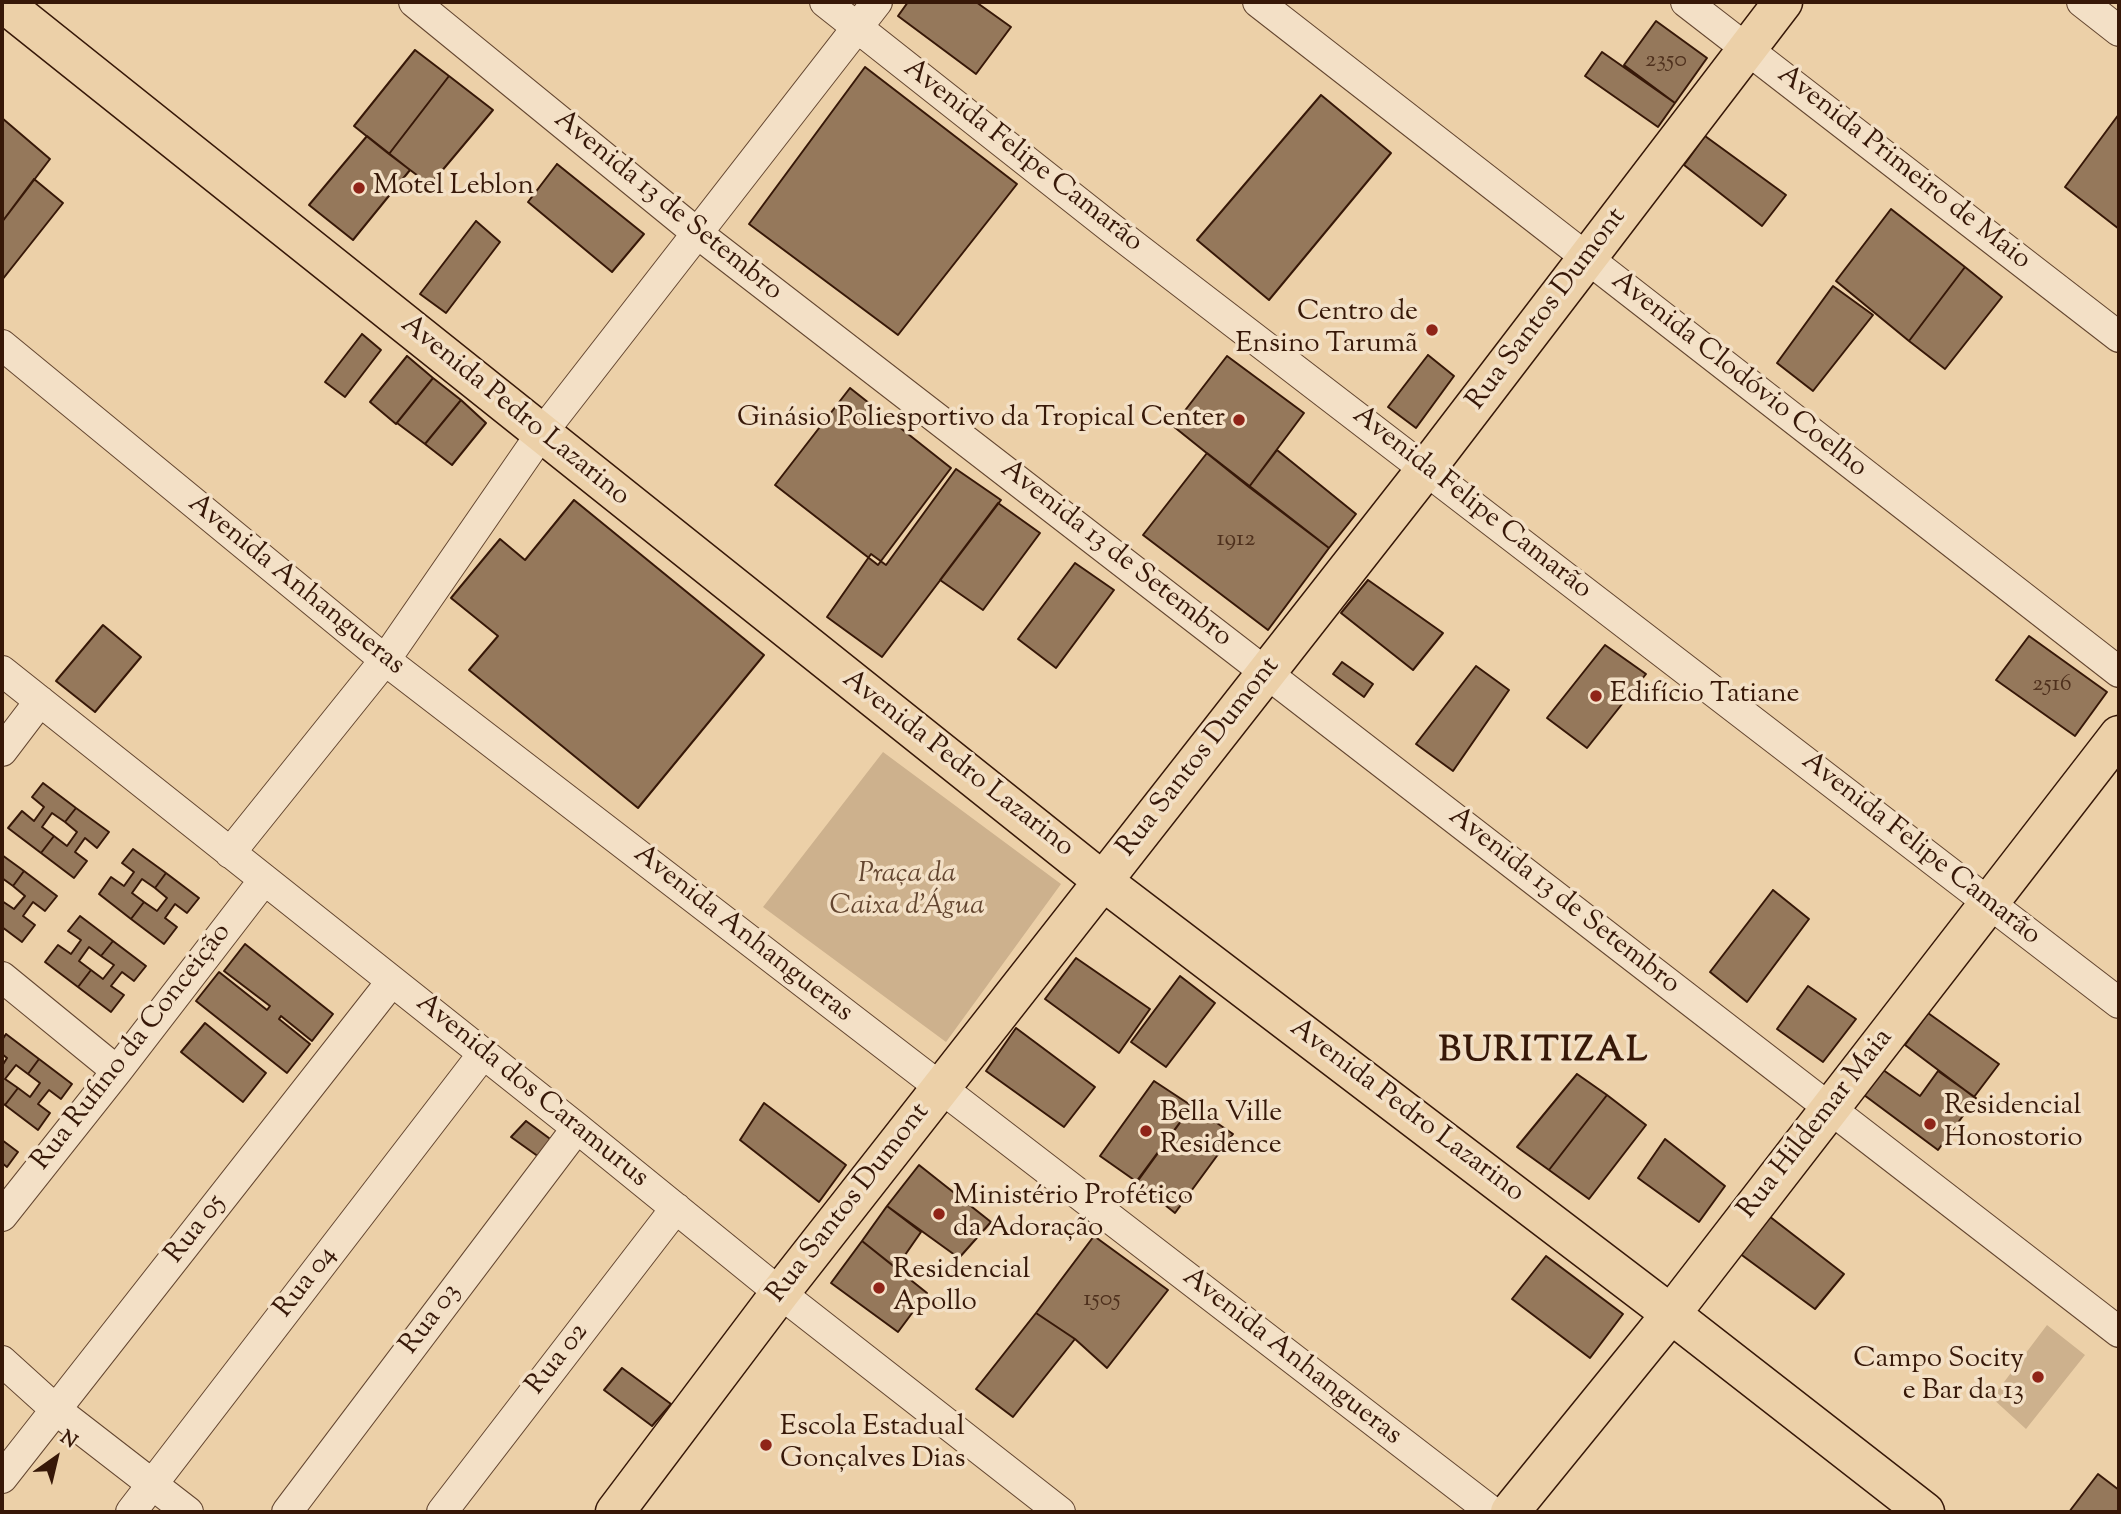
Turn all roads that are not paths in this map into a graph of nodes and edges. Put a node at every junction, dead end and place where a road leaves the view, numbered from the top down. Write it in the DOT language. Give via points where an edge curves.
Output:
graph roads {
  1 [pos="2,2"];
  2 [pos="414,2"];
  3 [pos="825,2"];
  4 [pos="877,2"];
  5 [pos="1258,2"];
  6 [pos="1686,2"];
  7 [pos="1783,2"];
  8 [pos="2081,2"];
  9 [pos="856,26"];
  10 [pos="2119,31"];
  11 [pos="1748,48"];
  12 [pos="697,233"];
  13 [pos="1587,258"];
  14 [pos="2119,337"];
  15 [pos="2,345"];
  16 [pos="541,434"];
  17 [pos="1426,469"];
  18 [pos="385,660"];
  19 [pos="2,671"];
  20 [pos="1267,672"];
  21 [pos="2119,672"];
  22 [pos="40,701"];
  23 [pos="2119,736"];
  24 [pos="2,751"];
  25 [pos="230,853"];
  26 [pos="264,880"];
  27 [pos="1104,882"];
  28 [pos="1990,903"];
  29 [pos="2,977"];
  30 [pos="392,981"];
  31 [pos="2119,1003"];
  32 [pos="483,1054"];
  33 [pos="117,1071"];
  34 [pos="941,1088"];
  35 [pos="1828,1109"];
  36 [pos="577,1128"];
  37 [pos="676,1208"];
  38 [pos="2,1216"];
  39 [pos="780,1293"];
  40 [pos="1671,1314"];
  41 [pos="2119,1332"];
  42 [pos="2,1361"];
  43 [pos="55,1409"];
  44 [pos="2,1478"];
  45 [pos="152,1484"];
  46 [pos="619,1511"];
  47 [pos="131,1512"];
  48 [pos="188,1512"];
  49 [pos="287,1512"];
  50 [pos="442,1512"];
  51 [pos="1060,1512"];
  52 [pos="1492,1512"];
  53 [pos="1510,1512"];
  54 [pos="1925,1512"];
  1 -- 16 [label="main road, Avenida Pedro Lazarino"];
  2 -- 12 [label="street, Avenida 13 de Setembro"];
  3 -- 9 [label="street, Avenida Felipe Camarão"];
  4 -- 9 [label="street"];
  5 -- 13 [label="street, Avenida Clodóvio Coelho"];
  6 -- 11 [label="street, Avenida Primeiro de Maio"];
  7 -- 11 [label="main road, Rua Santos Dumont"];
  8 -- 10 [label="street"];
  9 -- 12 [label="street"];
  9 -- 17 [label="street, Avenida Felipe Camarão"];
  11 -- 13 [label="main road, Rua Santos Dumont"];
  11 -- 14 [label="street, Avenida Primeiro de Maio"];
  12 -- 16 [label="street"];
  12 -- 20 [label="street, Avenida 13 de Setembro"];
  13 -- 17 [label="main road, Rua Santos Dumont"];
  13 -- 21 [label="street, Avenida Clodóvio Coelho"];
  15 -- 18 [label="street, Avenida Anhangueras"];
  16 -- 18 [label="street"];
  16 -- 27 [label="main road, Avenida Pedro Lazarino"];
  17 -- 20 [label="main road, Rua Santos Dumont"];
  17 -- 28 [label="street, Avenida Felipe Camarão"];
  18 -- 25 [label="street"];
  18 -- 34 [label="street, Avenida Anhangueras"];
  19 -- 22 [label="street, Avenida dos Caramurus"];
  20 -- 27 [label="main road, Rua Santos Dumont"];
  20 -- 35 [label="street, Avenida 13 de Setembro"];
  22 -- 24 [label="street"];
  22 -- 25 [label="street, Avenida dos Caramurus"];
  23 -- 28 [label="main road, Rua Hildemar Maia"];
  25 -- 26 [label="street, Avenida dos Caramurus"];
  26 -- 30 [label="street, Avenida dos Caramurus"];
  26 -- 33 [label="street, Rua Rufino da Conceição"];
  27 -- 34 [label="main road, Rua Santos Dumont"];
  27 -- 40 [label="main road, Avenida Pedro Lazarino"];
  28 -- 31 [label="street, Avenida Felipe Camarão"];
  28 -- 35 [label="main road, Rua Hildemar Maia"];
  29 -- 33 [label="street"];
  30 -- 32 [label="street, Avenida dos Caramurus"];
  30 -- 43 [label="street, Rua 05"];
  32 -- 36 [label="street, Avenida dos Caramurus"];
  32 -- 45 [label="street, Rua 04"];
  33 -- 38 [label="street, Rua Rufino da Conceição"];
  34 -- 39 [label="main road, Rua Santos Dumont"];
  34 -- 52 [label="street, Avenida Anhangueras"];
  35 -- 40 [label="main road, Rua Hildemar Maia"];
  35 -- 41 [label="street, Avenida 13 de Setembro"];
  36 -- 37 [label="street, Avenida dos Caramurus"];
  36 -- 49 [label="street, Rua 03"];
  37 -- 39 [label="street, Avenida dos Caramurus"];
  37 -- 50 [label="street, Rua 02"];
  39 -- 46 [label="main road, Rua Santos Dumont"];
  39 -- 51 [label="street, Avenida dos Caramurus"];
  40 -- 53 [label="main road, Rua Hildemar Maia"];
  40 -- 54 [label="main road, Avenida Pedro Lazarino"];
  42 -- 43 [label="street"];
  43 -- 44 [label="street, Rua 05"];
  43 -- 45 [label="street"];
  45 -- 47 [label="street, Rua 04"];
  45 -- 48 [label="street"];
}
